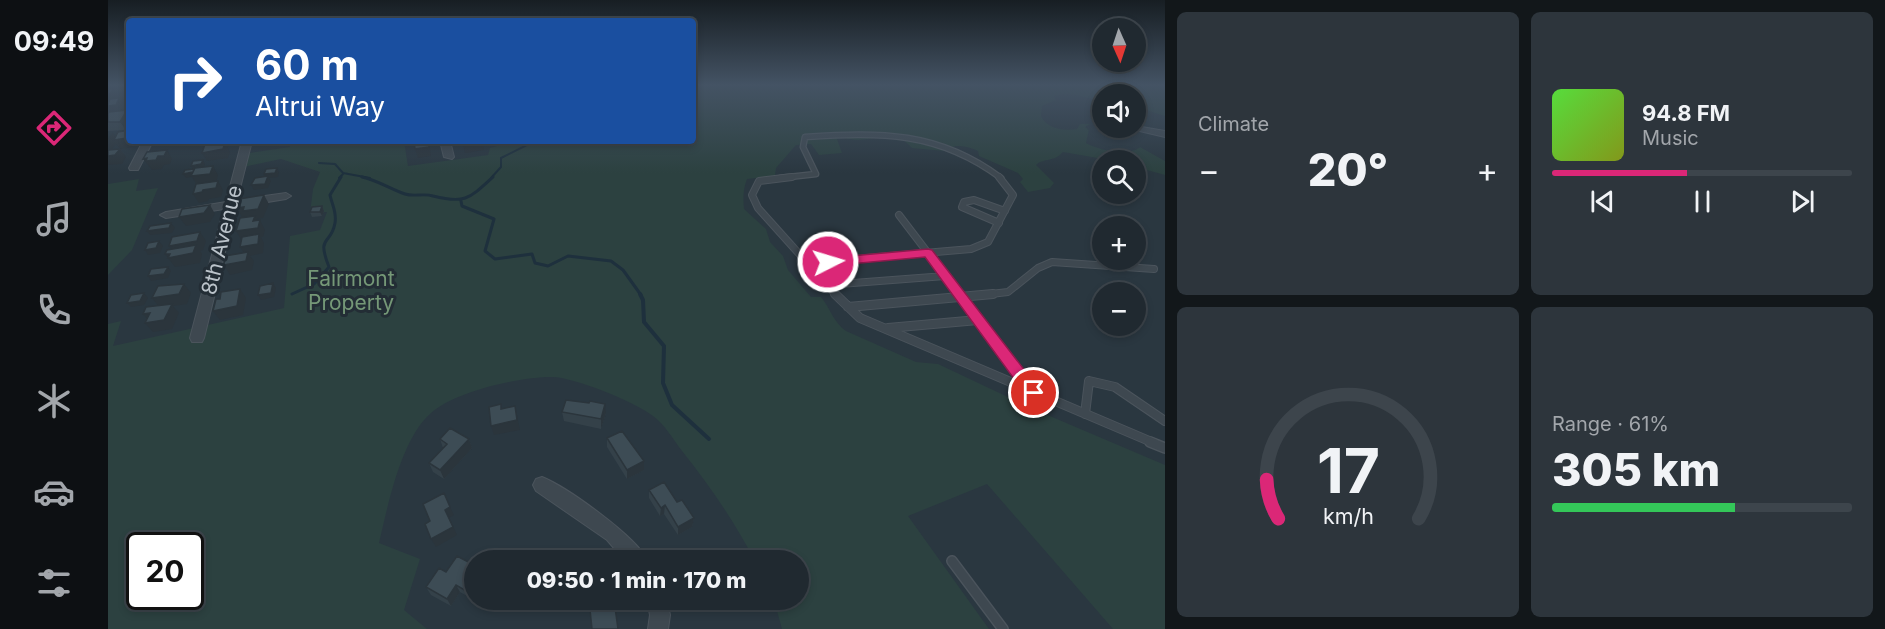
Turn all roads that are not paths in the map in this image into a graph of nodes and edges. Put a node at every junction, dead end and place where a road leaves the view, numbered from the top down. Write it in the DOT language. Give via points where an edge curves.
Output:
graph roads {
  1 [pos="1146,131"];
  2 [pos="1165,134"];
  3 [pos="146,144"];
  4 [pos="246,144"];
  5 [pos="446,144"];
  6 [pos="449,157"];
  7 [pos="134,168"];
  8 [pos="286,196"];
  9 [pos="231,204"];
  10 [pos="1005,211"];
  11 [pos="166,214"];
  12 [pos="899,215"];
  13 [pos="999,223"];
  14 [pos="928,253"];
  15 [pos="808,263"];
  16 [pos="1154,269"];
  17 [pos="945,276"];
  18 [pos="827,285"];
  19 [pos="962,298"];
  20 [pos="848,307"];
  21 [pos="978,320"];
  22 [pos="885,329"];
  23 [pos="197,338"];
  24 [pos="1034,393"];
  25 [pos="1085,414"];
  26 [pos="1165,421"];
  27 [pos="1165,448"];
  28 [pos="542,484"];
  29 [pos="628,550"];
  30 [pos="952,561"];
  31 [pos="659,610"];
  32 [pos="658,629"];
  33 [pos="1003,629"];
  1 -- 2 [label="street"];
  3 -- 7 [label="street"];
  4 -- 9 [label="street, 8th Avenue"];
  5 -- 6 [label="street"];
  8 -- 9 [label="street"];
  9 -- 11 [label="street"];
  9 -- 23 [label="street, 8th Avenue"];
  10 -- 13 [label="lane"];
  10 -- 13 [label="lane" via="974,201 964,202 962,207"];
  10 -- 15 [label="lane" via="1013,195 1008,182 962,154 911,135 879,132 805,137 802,147 816,174 759,181 752,195 758,208"];
  12 -- 14 [label="lane"];
  13 -- 14 [label="lane" via="988,242 971,249"];
  14 -- 15 [label="lane"];
  14 -- 17 [label="lane"];
  15 -- 18 [label="lane"];
  16 -- 19 [label="lane" via="1052,262 1008,292"];
  17 -- 18 [label="lane"];
  17 -- 19 [label="lane"];
  18 -- 20 [label="lane"];
  19 -- 20 [label="lane"];
  19 -- 21 [label="lane"];
  20 -- 22 [label="lane" via="860,318"];
  21 -- 22 [label="lane"];
  21 -- 24 [label="lane"];
  22 -- 24 [label="lane"];
  24 -- 25 [label="lane"];
  25 -- 26 [label="lane" via="1089,381 1115,387"];
  25 -- 27 [label="lane"];
  28 -- 29 [label="street" via="614,534"];
  30 -- 33 [label="lane"];
  31 -- 32 [label="street"];
}
